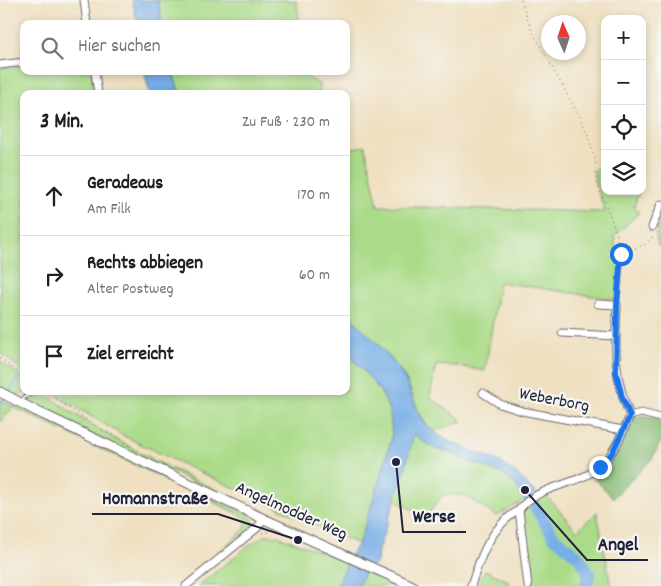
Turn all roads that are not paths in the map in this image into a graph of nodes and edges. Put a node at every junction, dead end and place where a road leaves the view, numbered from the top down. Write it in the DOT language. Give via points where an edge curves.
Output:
graph roads {
  1 [pos="84,0"];
  2 [pos="86,20"];
  3 [pos="20,62"];
  4 [pos="0,65"];
  5 [pos="96,75"];
  6 [pos="97,90"];
  7 [pos="661,204"];
  8 [pos="652,227"];
  9 [pos="598,304"];
  10 [pos="562,334"];
  11 [pos="616,336"];
  12 [pos="0,392"];
  13 [pos="483,393"];
  14 [pos="27,395"];
  15 [pos="16,401"];
  16 [pos="630,416"];
  17 [pos="661,418"];
  18 [pos="624,430"];
  19 [pos="518,510"];
  20 [pos="264,519"];
  21 [pos="186,586"];
  22 [pos="413,586"];
  23 [pos="471,586"];
  24 [pos="528,586"];
  1 -- 2 [label="street"];
  3 -- 4 [label="street"];
  5 -- 6 [label="street"];
  7 -- 8 [label="street"];
  9 -- 11 [label="street" via="617,305"];
  10 -- 11 [label="street"];
  11 -- 16 [label="street" via="616,372"];
  12 -- 15 [label="street, Angelmodder Weg"];
  13 -- 18 [label="street, Weberborg" via="500,404 522,411"];
  14 -- 15 [label="lane"];
  15 -- 20 [label="street, Angelmodder Weg"];
  16 -- 17 [label="street" via="641,413"];
  16 -- 18 [label="street"];
  18 -- 19 [label="street" via="600,467 540,494"];
  19 -- 23 [label="street" via="498,525"];
  19 -- 24 [label="street"];
  20 -- 21 [label="street"];
  20 -- 22 [label="street, Angelmodder Weg"];
}
